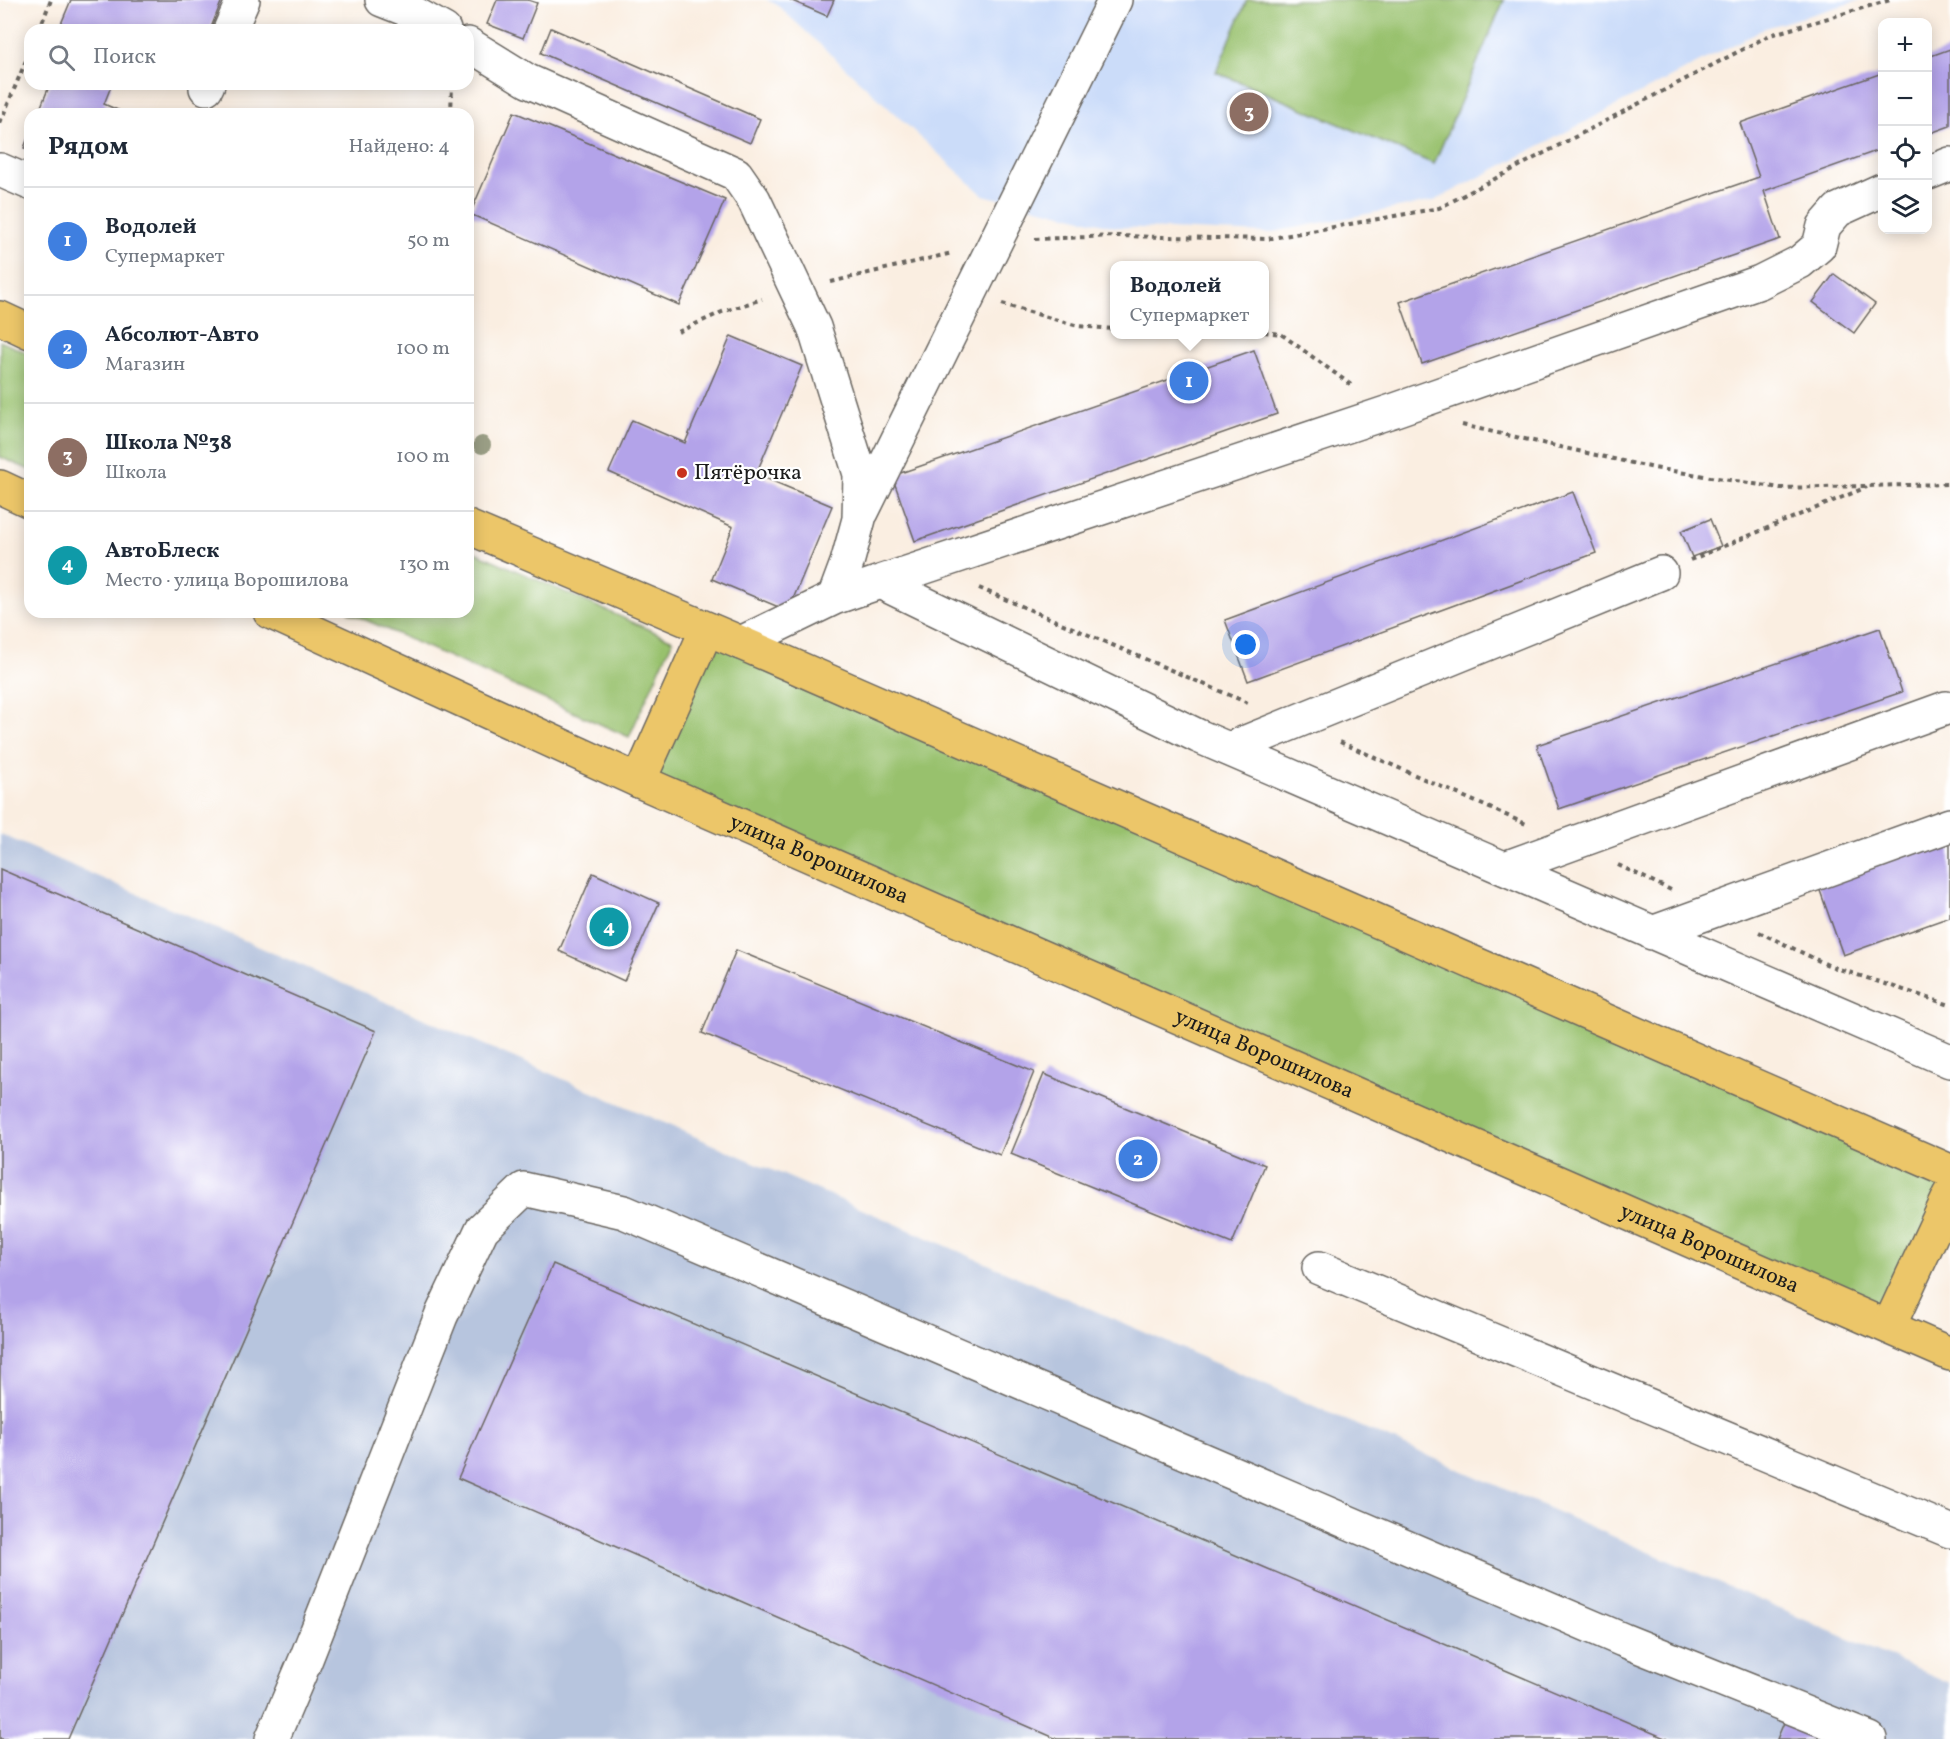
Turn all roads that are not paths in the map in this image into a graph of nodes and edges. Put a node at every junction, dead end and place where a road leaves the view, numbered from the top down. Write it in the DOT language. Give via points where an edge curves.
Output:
graph roads {
  1 [pos="243,0"];
  2 [pos="382,0"];
  3 [pos="1115,0"];
  4 [pos="233,24"];
  5 [pos="433,24"];
  6 [pos="474,48"];
  7 [pos="1950,164"];
  8 [pos="0,170"];
  9 [pos="1932,171"];
  10 [pos="24,180"];
  11 [pos="1878,192"];
  12 [pos="0,318"];
  13 [pos="24,329"];
  14 [pos="0,487"];
  15 [pos="24,498"];
  16 [pos="859,519"];
  17 [pos="474,530"];
  18 [pos="1661,573"];
  19 [pos="880,582"];
  20 [pos="834,598"];
  21 [pos="283,618"];
  22 [pos="707,629"];
  23 [pos="741,643"];
  24 [pos="1946,708"];
  25 [pos="1229,749"];
  26 [pos="639,781"];
  27 [pos="1950,825"];
  28 [pos="1505,868"];
  29 [pos="1652,933"];
  30 [pos="1950,1061"];
  31 [pos="1950,1171"];
  32 [pos="1950,1195"];
  33 [pos="1319,1268"];
  34 [pos="1889,1326"];
  35 [pos="1950,1354"];
  36 [pos="1950,1531"];
  37 [pos="272,1739"];
  38 [pos="1870,1739"];
  1 -- 4 [label="lane"];
  2 -- 5 [label="lane"];
  3 -- 16 [label="lane"];
  6 -- 16 [label="lane" via="528,81 736,174 754,200 814,327 860,474"];
  7 -- 9 [label="lane"];
  8 -- 10 [label="lane"];
  11 -- 19 [label="lane" via="1838,210 1824,226 1819,246 1800,262 1760,282 1395,410"];
  12 -- 13 [label="main road"];
  14 -- 15 [label="main road"];
  16 -- 20 [label="lane"];
  17 -- 22 [label="main road"];
  18 -- 25 [label="lane"];
  19 -- 20 [label="lane"];
  19 -- 25 [label="lane"];
  20 -- 23 [label="lane"];
  21 -- 26 [label="main road, улица Ворошилова"];
  22 -- 23 [label="main road"];
  22 -- 26 [label="main road"];
  23 -- 31 [label="main road"];
  24 -- 28 [label="lane"];
  25 -- 28 [label="lane"];
  26 -- 34 [label="main road, улица Ворошилова"];
  27 -- 29 [label="lane"];
  28 -- 29 [label="lane"];
  29 -- 30 [label="lane"];
  32 -- 34 [label="main road"];
  33 -- 36 [label="lane"];
  34 -- 35 [label="main road, улица Ворошилова"];
  37 -- 38 [label="lane" via="441,1316 482,1229 524,1189 624,1212 1623,1640"];
}
